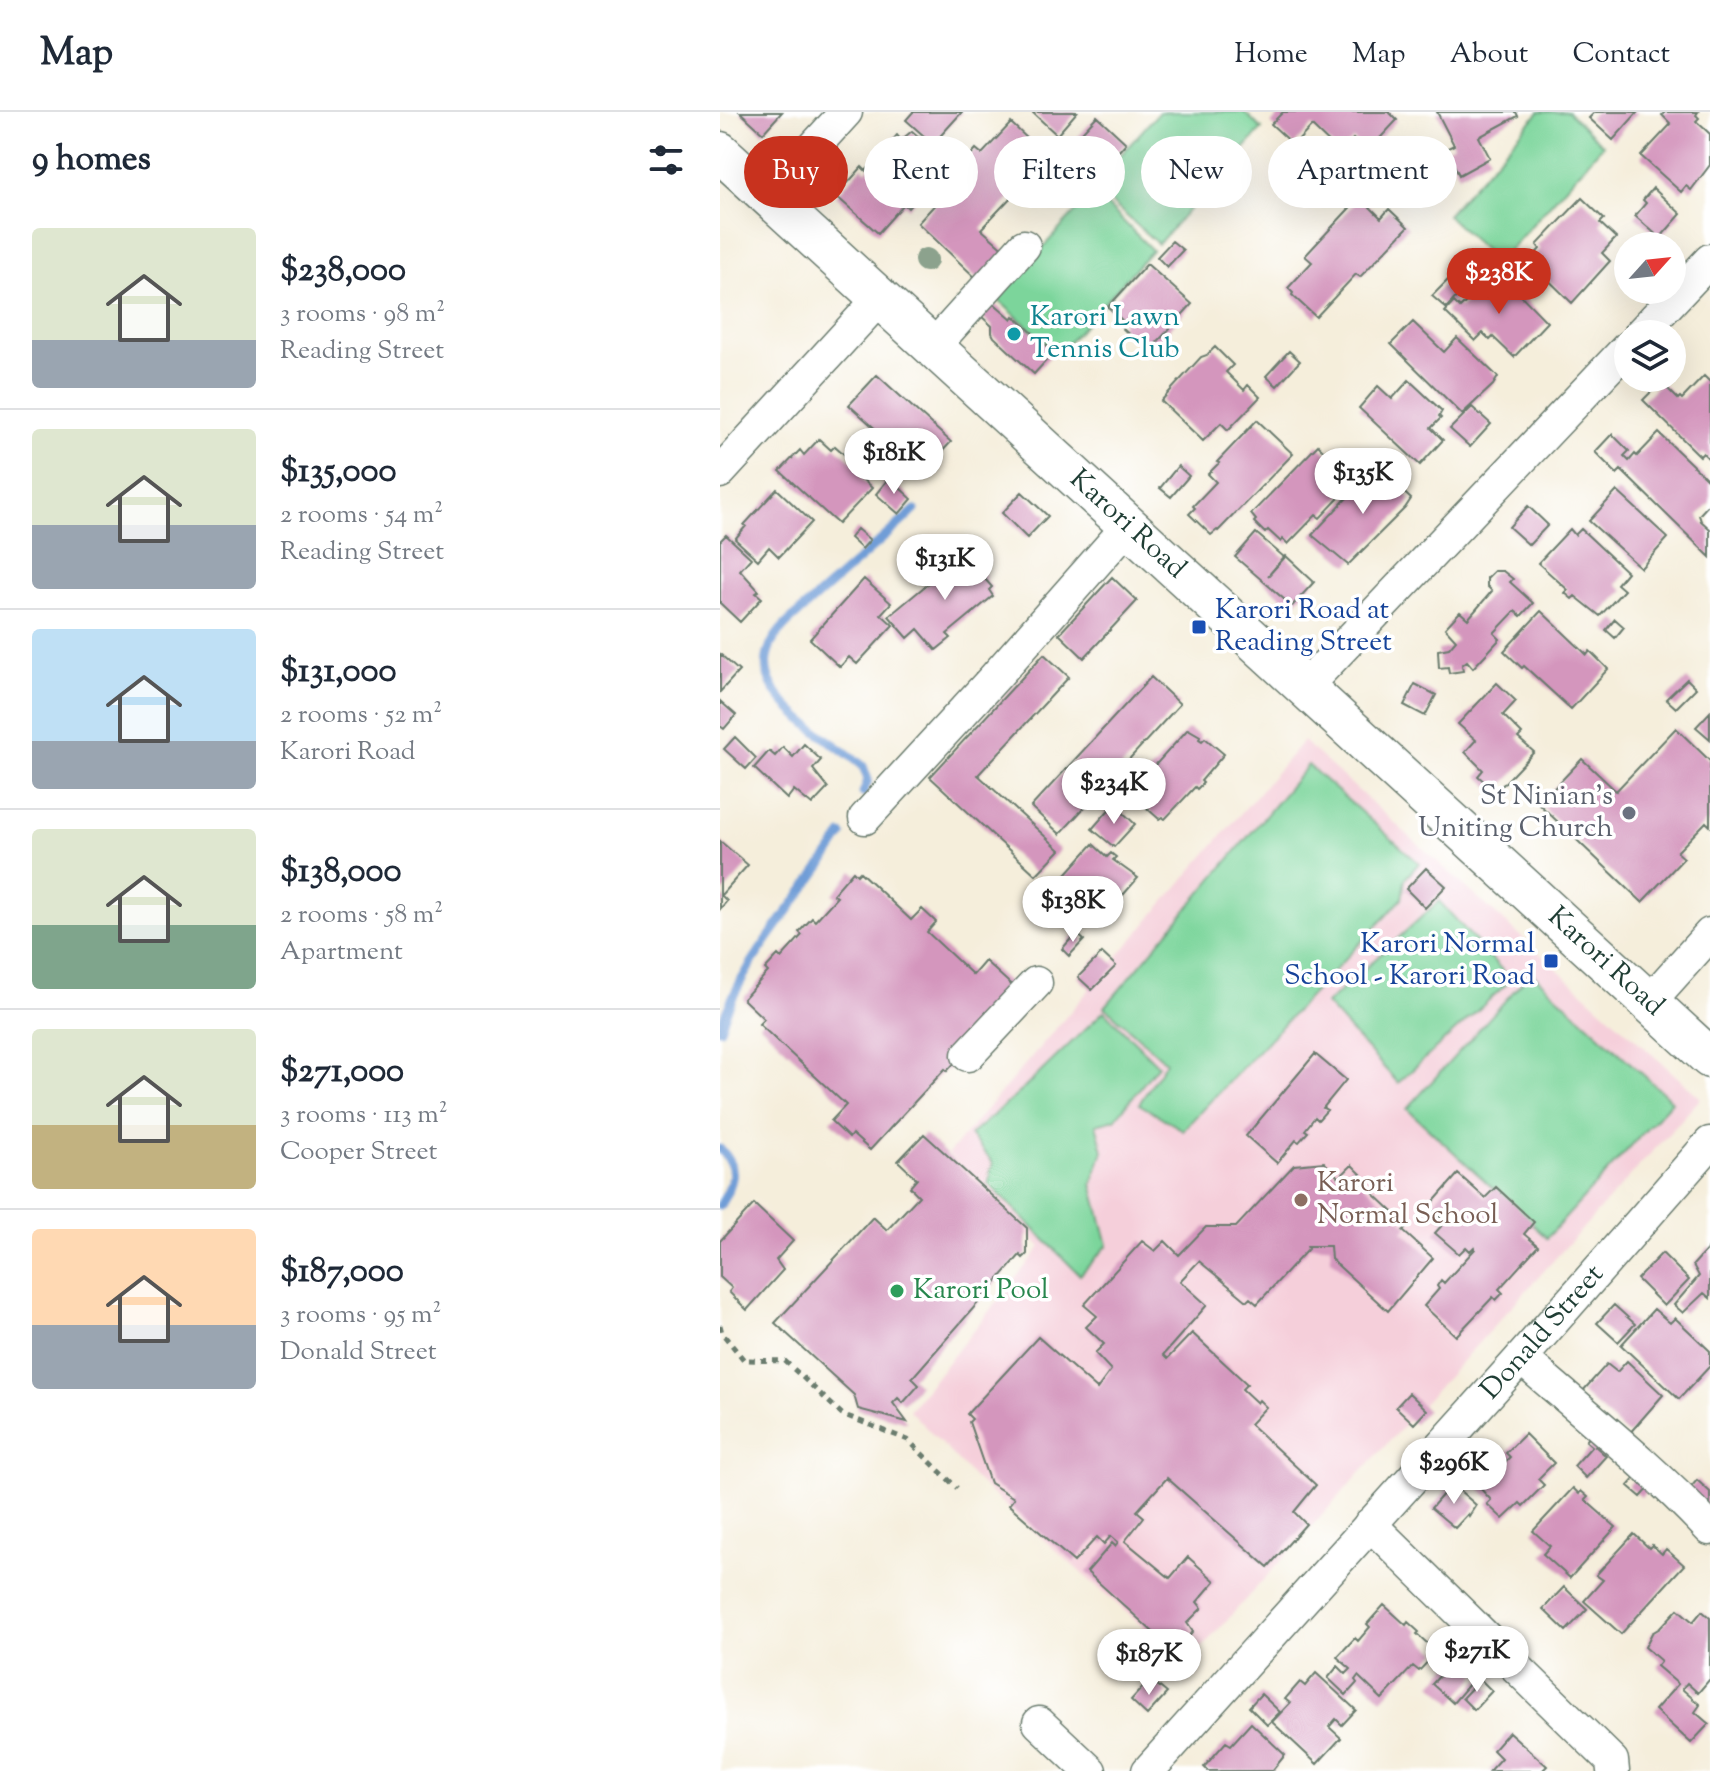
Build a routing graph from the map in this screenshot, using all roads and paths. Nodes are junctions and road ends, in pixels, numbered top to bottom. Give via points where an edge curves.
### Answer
1 (846, 112) edge
2 (824, 136) edge
3 (720, 152) edge
4 (744, 174) edge
5 (782, 208) edge
6 (1024, 246) dead end
7 (1710, 260) edge
8 (880, 298) junction
9 (1653, 320) edge
10 (933, 347) junction
11 (1614, 362) edge
12 (720, 472) edge
13 (1129, 525) junction
14 (1305, 687) junction
15 (865, 818) dead end
16 (1710, 934) edge
17 (1036, 983) dead end
18 (1649, 1002) junction
19 (968, 1055) dead end
20 (1710, 1058) edge
21 (1710, 1143) edge
22 (720, 1325) edge
23 (1521, 1358) junction
24 (957, 1488) dead end
25 (1370, 1524) junction
26 (1710, 1529) edge
27 (1039, 1723) dead end
28 (1090, 1771) edge
29 (1148, 1771) edge
30 (1613, 1771) edge

1 - 2 street
3 - 4 main road, Karori Road
5 - 8 main road, Karori Road
6 - 10 street
7 - 9 street
8 - 10 main road, Karori Road
8 - 12 street
10 - 13 main road, Karori Road
11 - 14 street
13 - 14 main road, Karori Road
13 - 15 street
14 - 18 main road, Karori Road
16 - 18 street
17 - 19 street
18 - 20 main road, Karori Road
21 - 23 street, Donald Street
22 - 24 path via 744,1360 785,1361 842,1414 908,1440
23 - 25 street, Donald Street
23 - 26 street
25 - 29 street, Donald Street
25 - 30 street via 1612,1761
27 - 28 street

